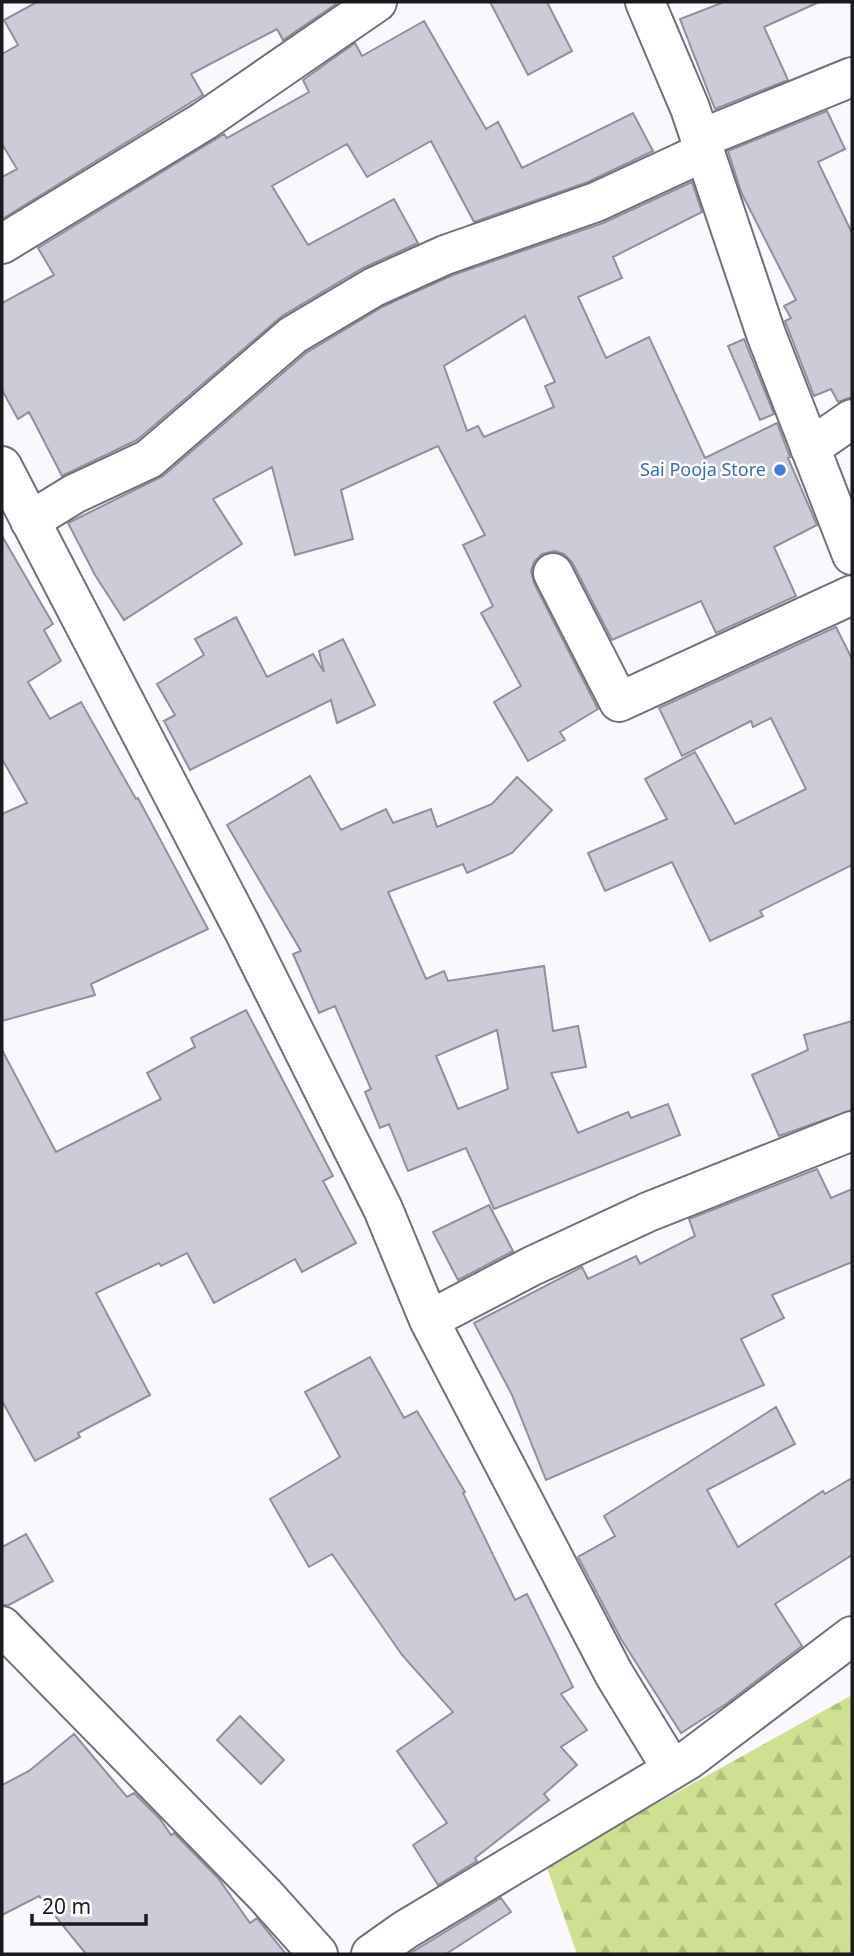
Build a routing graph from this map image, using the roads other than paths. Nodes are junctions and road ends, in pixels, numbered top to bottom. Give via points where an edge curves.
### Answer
1 (377, 2) edge
2 (645, 2) edge
3 (852, 77) edge
4 (702, 145) junction
5 (2, 244) edge
6 (852, 419) edge
7 (810, 448) junction
8 (2, 466) edge
9 (30, 522) junction
10 (852, 555) edge
11 (553, 572) dead end
12 (852, 595) edge
13 (852, 1131) edge
14 (429, 1320) junction
15 (2, 1626) edge
16 (852, 1636) edge
17 (672, 1769) junction
18 (318, 1954) edge
19 (371, 1954) edge

1 - 5 street via 204,121
2 - 4 street
3 - 4 street
4 - 7 street
4 - 9 street via 596,202 445,255 374,286 293,335 149,459 74,494
6 - 7 street
7 - 10 street
8 - 9 street
9 - 14 street via 269,981 383,1209
11 - 12 street via 619,702
13 - 14 street via 648,1212
14 - 17 street via 614,1674
15 - 18 street
16 - 17 street
17 - 19 street

